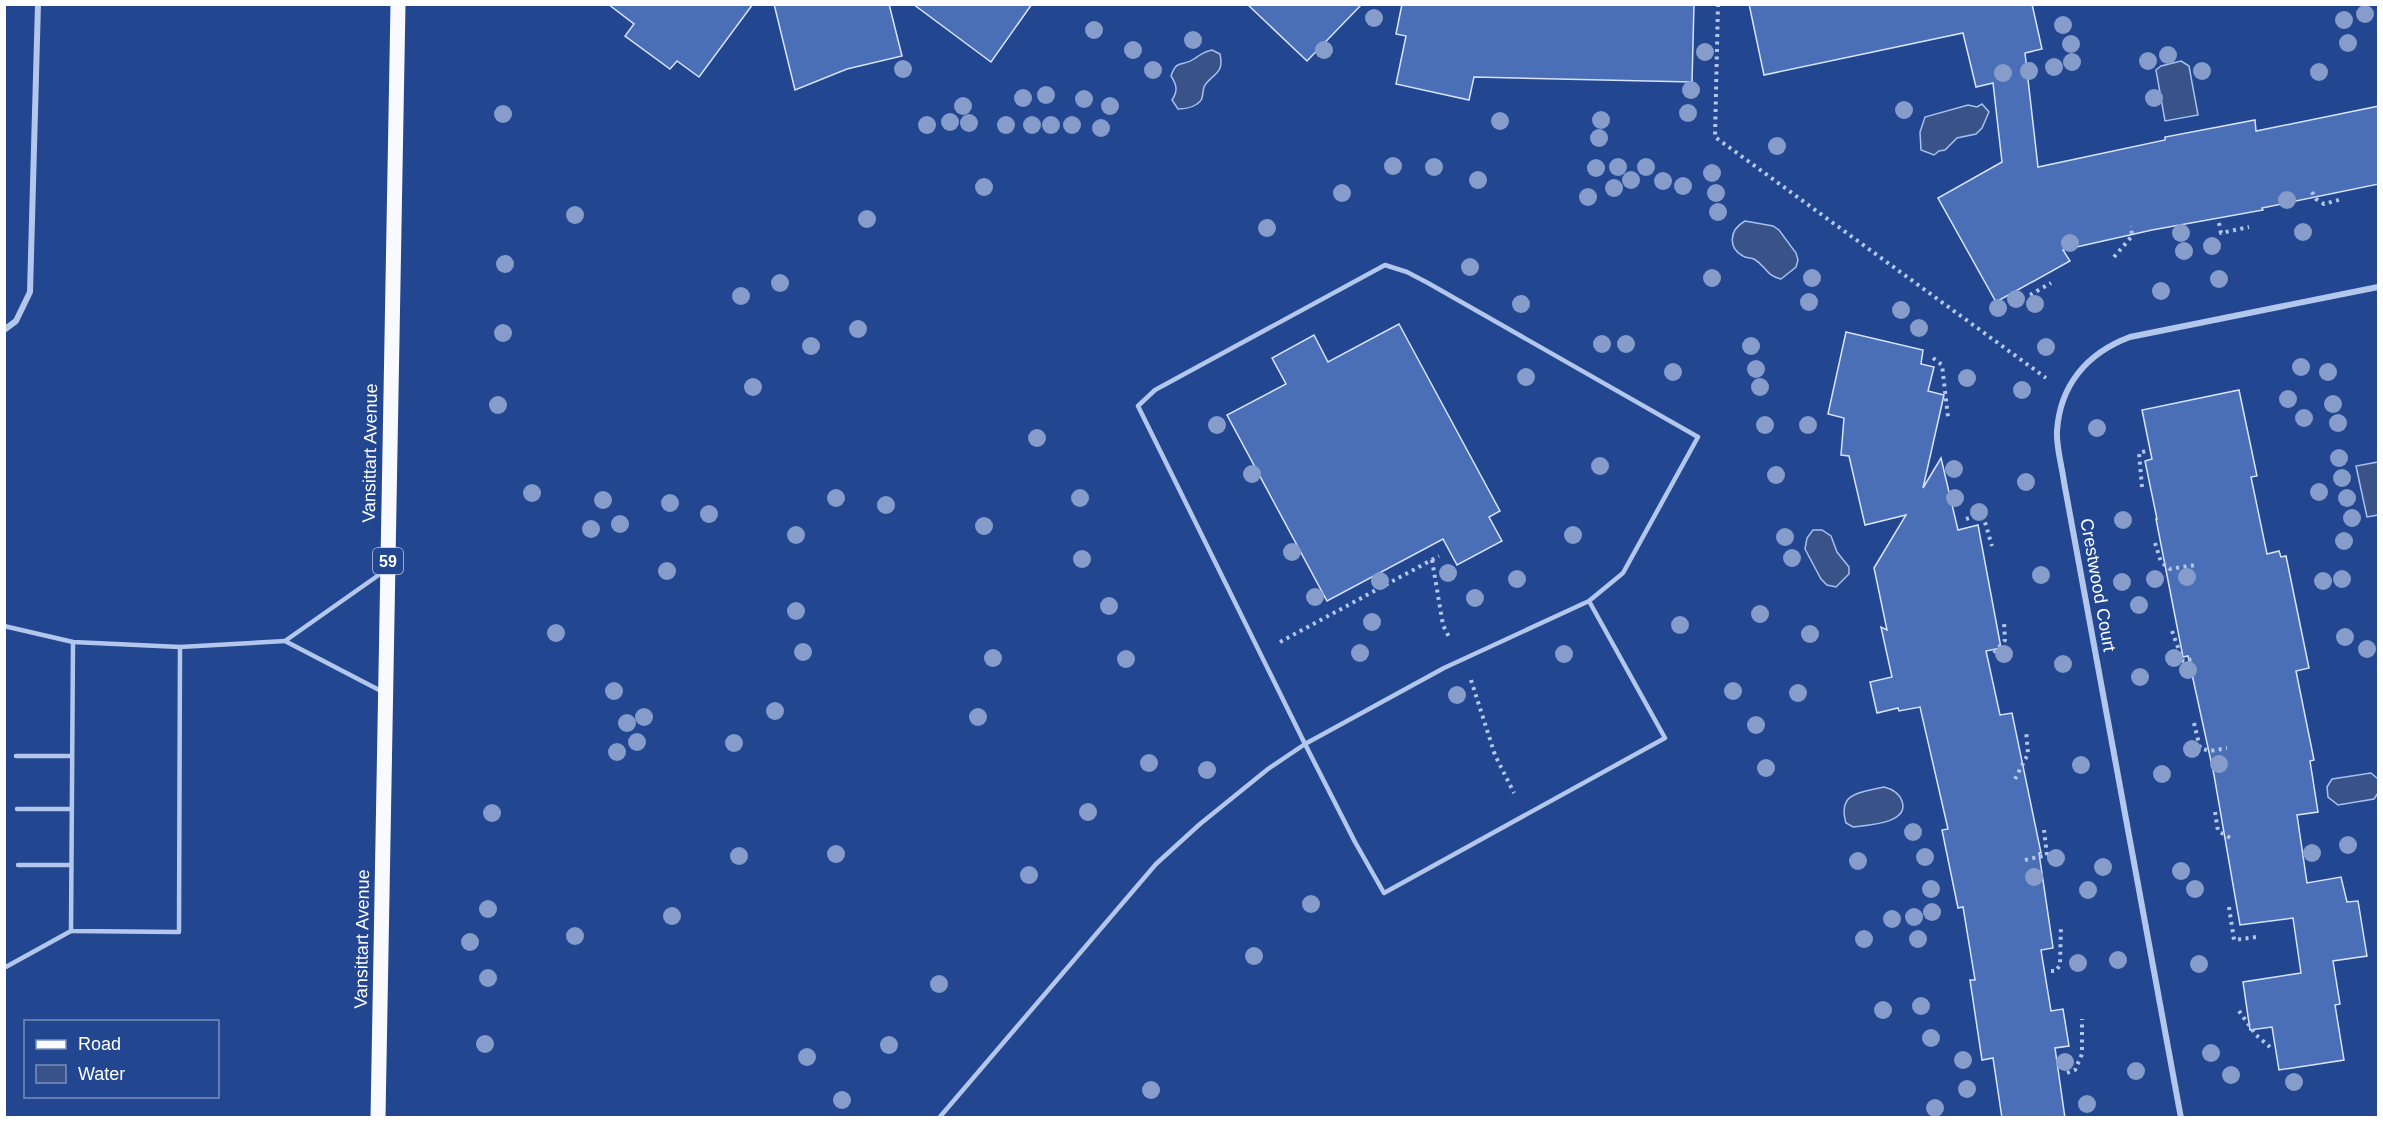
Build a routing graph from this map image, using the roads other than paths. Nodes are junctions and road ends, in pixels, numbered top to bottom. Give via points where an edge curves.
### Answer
1 (38, 4) edge
2 (398, 4) edge
3 (2379, 287) edge
4 (4, 330) edge
5 (388, 568) junction
6 (1589, 601) junction
7 (4, 626) edge
8 (285, 641) junction
9 (73, 642) junction
10 (180, 647) junction
11 (386, 693) junction
12 (1305, 744) junction
13 (15, 756) dead end
14 (72, 756) junction
15 (71, 808) junction
16 (17, 809) dead end
17 (18, 865) dead end
18 (71, 865) junction
19 (71, 931) junction
20 (4, 968) edge
21 (378, 1118) edge
22 (939, 1118) edge
23 (2181, 1118) edge

1 - 4 street via 30,292 16,321
2 - 5 main road, Vansittart Avenue / 59
3 - 23 street, Crestwood Court via 2116,342 2093,356 2065,392 2057,432 2064,482
5 - 8 lane
5 - 11 main road, Vansittart Avenue / 59
6 - 12 lane via 1461,660
6 - 12 lane via 1665,738 1384,893
6 - 12 lane via 1623,573 1698,437 1428,283 1385,265 1155,390 1138,406
7 - 9 lane
8 - 10 lane
8 - 11 lane
9 - 10 lane
9 - 14 lane
10 - 19 lane via 179,932
11 - 21 main road, Vansittart Avenue / 59
12 - 22 lane via 1268,769 1156,864
13 - 14 lane
14 - 15 lane
15 - 16 lane
15 - 18 lane
17 - 18 lane
18 - 19 lane
19 - 20 lane

